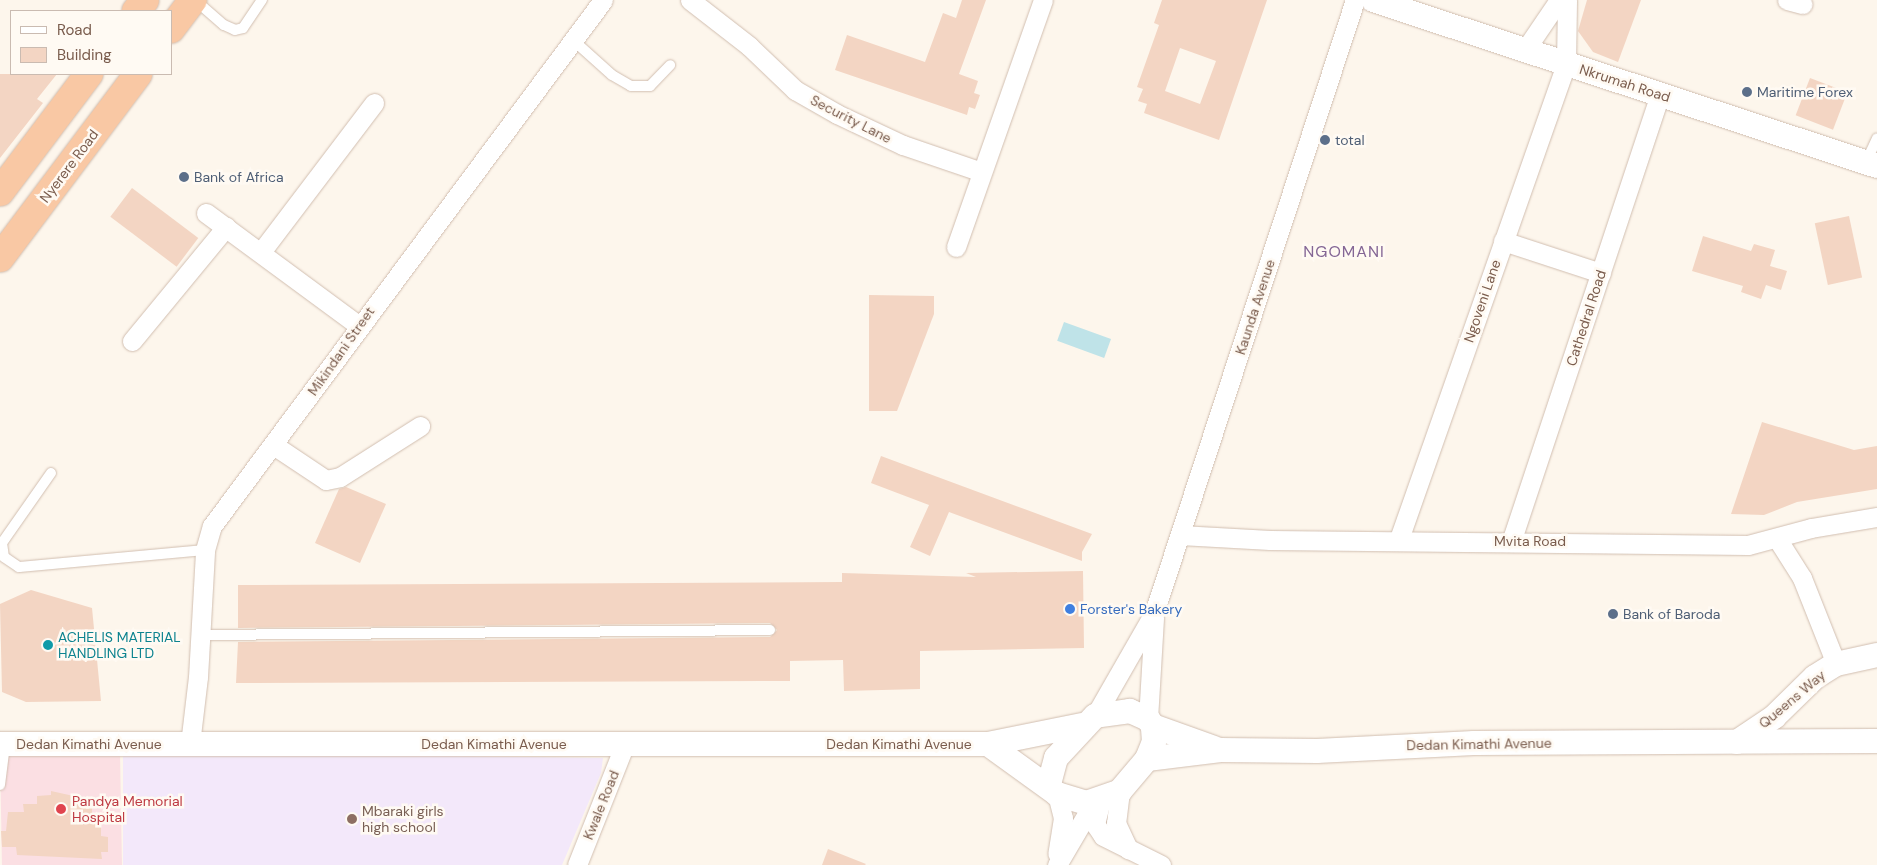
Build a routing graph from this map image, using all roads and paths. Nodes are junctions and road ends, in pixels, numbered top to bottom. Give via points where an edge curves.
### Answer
1 (194, 0) edge
2 (262, 0) edge
3 (603, 0) edge
4 (690, 0) edge
5 (1043, 0) edge
6 (1356, 0) edge
7 (1373, 0) edge
8 (1559, 0) edge
9 (1567, 0) edge
10 (163, 10) edge
11 (573, 40) junction
12 (1525, 50) junction
13 (1566, 64) junction
14 (670, 65) dead end
15 (88, 75) edge
16 (137, 75) edge
17 (1660, 94) junction
18 (374, 103) dead end
19 (1877, 138) edge
20 (1871, 164) edge
21 (982, 172) junction
22 (0, 192) edge
23 (206, 213) dead end
24 (226, 227) junction
25 (1503, 241) junction
26 (956, 246) dead end
27 (261, 252) junction
28 (0, 258) edge
29 (1601, 274) junction
30 (358, 324) junction
31 (132, 341) dead end
32 (420, 426) dead end
33 (275, 446) junction
34 (51, 473) dead end
35 (1877, 517) edge
36 (1180, 535) junction
37 (1399, 539) junction
38 (1778, 540) junction
39 (1511, 542) junction
40 (205, 550) junction
41 (1154, 613) junction
42 (770, 630) dead end
43 (200, 634) junction
44 (1877, 655) edge
45 (1836, 664) junction
46 (1789, 703) junction
47 (1089, 720) junction
48 (1150, 723) junction
49 (1814, 741) junction
50 (1877, 741) edge
51 (1738, 742) junction
52 (3, 744) edge
53 (190, 744) junction
54 (625, 744) junction
55 (988, 744) junction
56 (1220, 750) junction
57 (1146, 759) junction
58 (0, 785) edge
59 (1053, 789) junction
60 (1105, 797) junction
61 (577, 865) edge
62 (1055, 865) edge
63 (1162, 865) edge

1 - 2 lane via 224,26 235,30 242,28
1 - 10 highway
3 - 11 street, Mikindani Street
4 - 21 street, Security Lane via 749,46 795,90 837,114 903,144
5 - 21 street
6 - 36 street, Kaunda Avenue
7 - 12 street, Nkrumah Road
8 - 12 street
9 - 13 street, Ngoveni Lane
11 - 14 lane via 612,75 631,86 650,86
11 - 30 street, Mikindani Street
12 - 13 street, Nkrumah Road
13 - 17 street, Nkrumah Road
13 - 25 street, Ngoveni Lane
15 - 22 highway
16 - 28 highway, Nyerere Road
17 - 20 street, Nkrumah Road
17 - 29 street, Cathedral Road
18 - 27 street
19 - 20 lane
21 - 26 street
23 - 24 street
24 - 27 street
24 - 31 street
25 - 29 street
25 - 37 street, Ngoveni Lane
27 - 30 street
29 - 39 street, Cathedral Road
30 - 33 street, Mikindani Street
32 - 33 street via 340,477 326,480
33 - 40 street, Mikindani Street via 212,526
34 - 40 lane via 2,543 4,557 19,567
35 - 38 street, Mvita Road via 1811,528
36 - 37 street, Mvita Road via 1270,540
36 - 41 street, Kaunda Avenue
37 - 39 street, Mvita Road
38 - 39 street, Mvita Road via 1748,545
38 - 45 street via 1802,578
40 - 43 street, Mikindani Street
41 - 47 street
41 - 48 street
42 - 43 lane
43 - 53 street, Mikindani Street
44 - 45 street, Queens Way
45 - 46 street, Queens Way via 1814,677
46 - 49 street via 1800,732
46 - 51 street, Queens Way
47 - 48 street via 1130,711
47 - 55 street, Dedan Kimathi Avenue
47 - 59 street via 1056,758
48 - 56 street, Dedan Kimathi Avenue
48 - 57 street via 1154,742
49 - 50 street, Dedan Kimathi Avenue
49 - 51 street, Dedan Kimathi Avenue
51 - 56 street, Dedan Kimathi Avenue via 1474,743 1317,750
52 - 53 street, Dedan Kimathi Avenue
52 - 58 lane
53 - 54 street, Dedan Kimathi Avenue
54 - 55 street, Dedan Kimathi Avenue
54 - 61 street, Kwale Road
55 - 59 street
56 - 57 street, Dedan Kimathi Avenue
57 - 60 street
59 - 60 street via 1073,802
59 - 62 street via 1063,818
60 - 62 street
60 - 63 street via 1128,849

